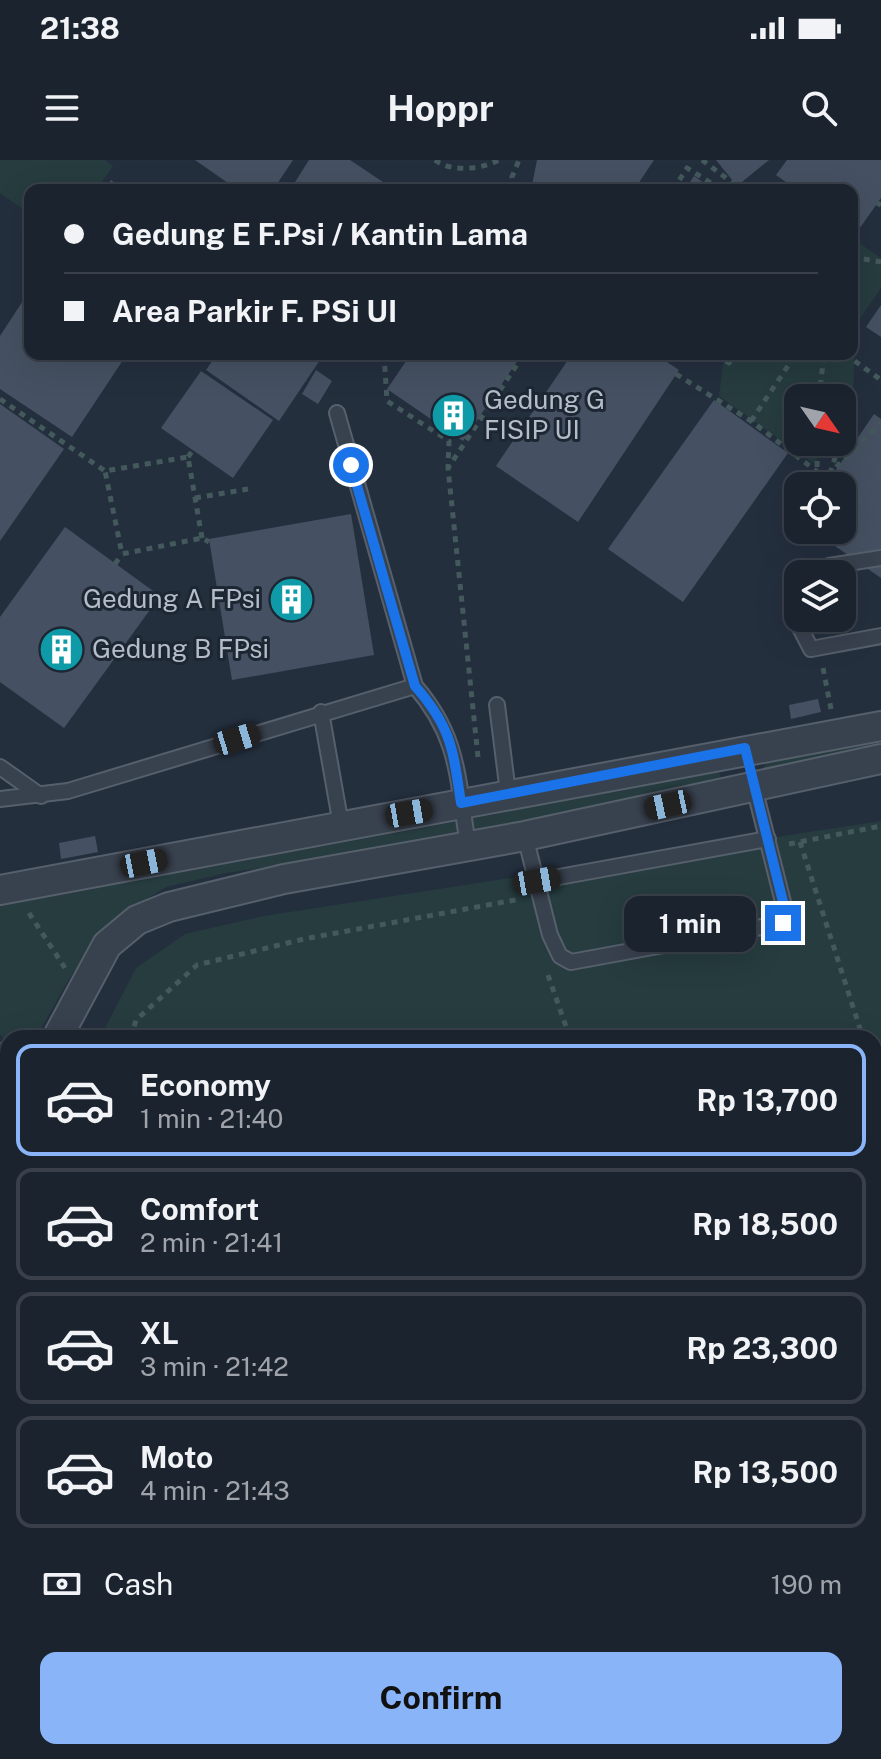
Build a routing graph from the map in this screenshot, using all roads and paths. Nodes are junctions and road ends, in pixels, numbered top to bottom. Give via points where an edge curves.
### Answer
1 (435, 160) edge
2 (491, 160) edge
3 (499, 160) edge
4 (519, 160) edge
5 (702, 160) edge
6 (484, 169) junction
7 (513, 184) edge
8 (677, 184) edge
9 (712, 184) edge
10 (734, 184) edge
11 (858, 258) edge
12 (881, 262) edge
13 (384, 360) edge
14 (520, 360) edge
15 (792, 360) edge
16 (823, 360) edge
17 (853, 360) edge
18 (676, 374) dead end
19 (881, 380) edge
20 (821, 384) edge
21 (0, 399) edge
22 (337, 413) dead end
23 (751, 421) junction
24 (881, 423) edge
25 (193, 450) dead end
26 (817, 456) edge
27 (837, 456) edge
28 (188, 457) junction
29 (448, 468) junction
30 (817, 468) junction
31 (834, 469) junction
32 (105, 471) junction
33 (248, 489) dead end
34 (195, 498) junction
35 (202, 538) junction
36 (209, 542) dead end
37 (122, 554) junction
38 (881, 558) edge
39 (856, 562) edge
40 (115, 564) dead end
41 (804, 632) edge
42 (881, 636) edge
43 (815, 648) junction
44 (415, 686) junction
45 (497, 705) dead end
46 (321, 712) junction
47 (881, 726) edge
48 (835, 734) junction
49 (745, 748) junction
50 (881, 759) edge
51 (0, 767) edge
52 (754, 787) junction
53 (41, 796) junction
54 (484, 798) junction
55 (0, 799) edge
56 (341, 825) junction
57 (881, 826) edge
58 (525, 836) junction
59 (800, 842) junction
60 (769, 844) junction
61 (468, 845) junction
62 (7, 888) edge
63 (539, 888) junction
64 (76, 997) junction
65 (61, 1030) edge
66 (133, 1030) edge
67 (860, 1030) edge

1 - 6 path
2 - 6 path
3 - 6 path
4 - 7 path
5 - 10 path
8 - 9 path via 687,168
11 - 12 path
13 - 29 path via 387,401 449,441
14 - 29 path
15 - 23 path
16 - 20 path
17 - 19 path
18 - 23 path
21 - 32 path
22 - 44 lane
23 - 30 path
24 - 31 path
25 - 28 path
26 - 30 path
27 - 31 path
28 - 32 path
28 - 34 path
29 - 54 path
30 - 31 path via 828,480
32 - 37 path
33 - 34 path
34 - 35 path
35 - 36 path
35 - 37 path
37 - 40 path
38 - 39 lane
41 - 43 lane
42 - 43 lane
43 - 48 path
44 - 46 lane
44 - 54 lane via 436,710
45 - 54 lane
46 - 53 lane
46 - 56 lane
47 - 48 street
48 - 49 street
49 - 52 street
49 - 54 street
50 - 52 street
51 - 53 lane
52 - 58 street
52 - 60 lane
53 - 55 lane
54 - 56 street
54 - 61 lane
56 - 62 street
57 - 59 path
58 - 61 street
58 - 63 lane
59 - 60 path
59 - 67 path
60 - 63 lane
60 - 63 lane via 786,914 783,923 571,962 555,945
61 - 64 street via 284,879 169,907 137,920 107,945
62 - 64 path via 69,973
63 - 66 path via 197,965 136,1020
64 - 65 street

